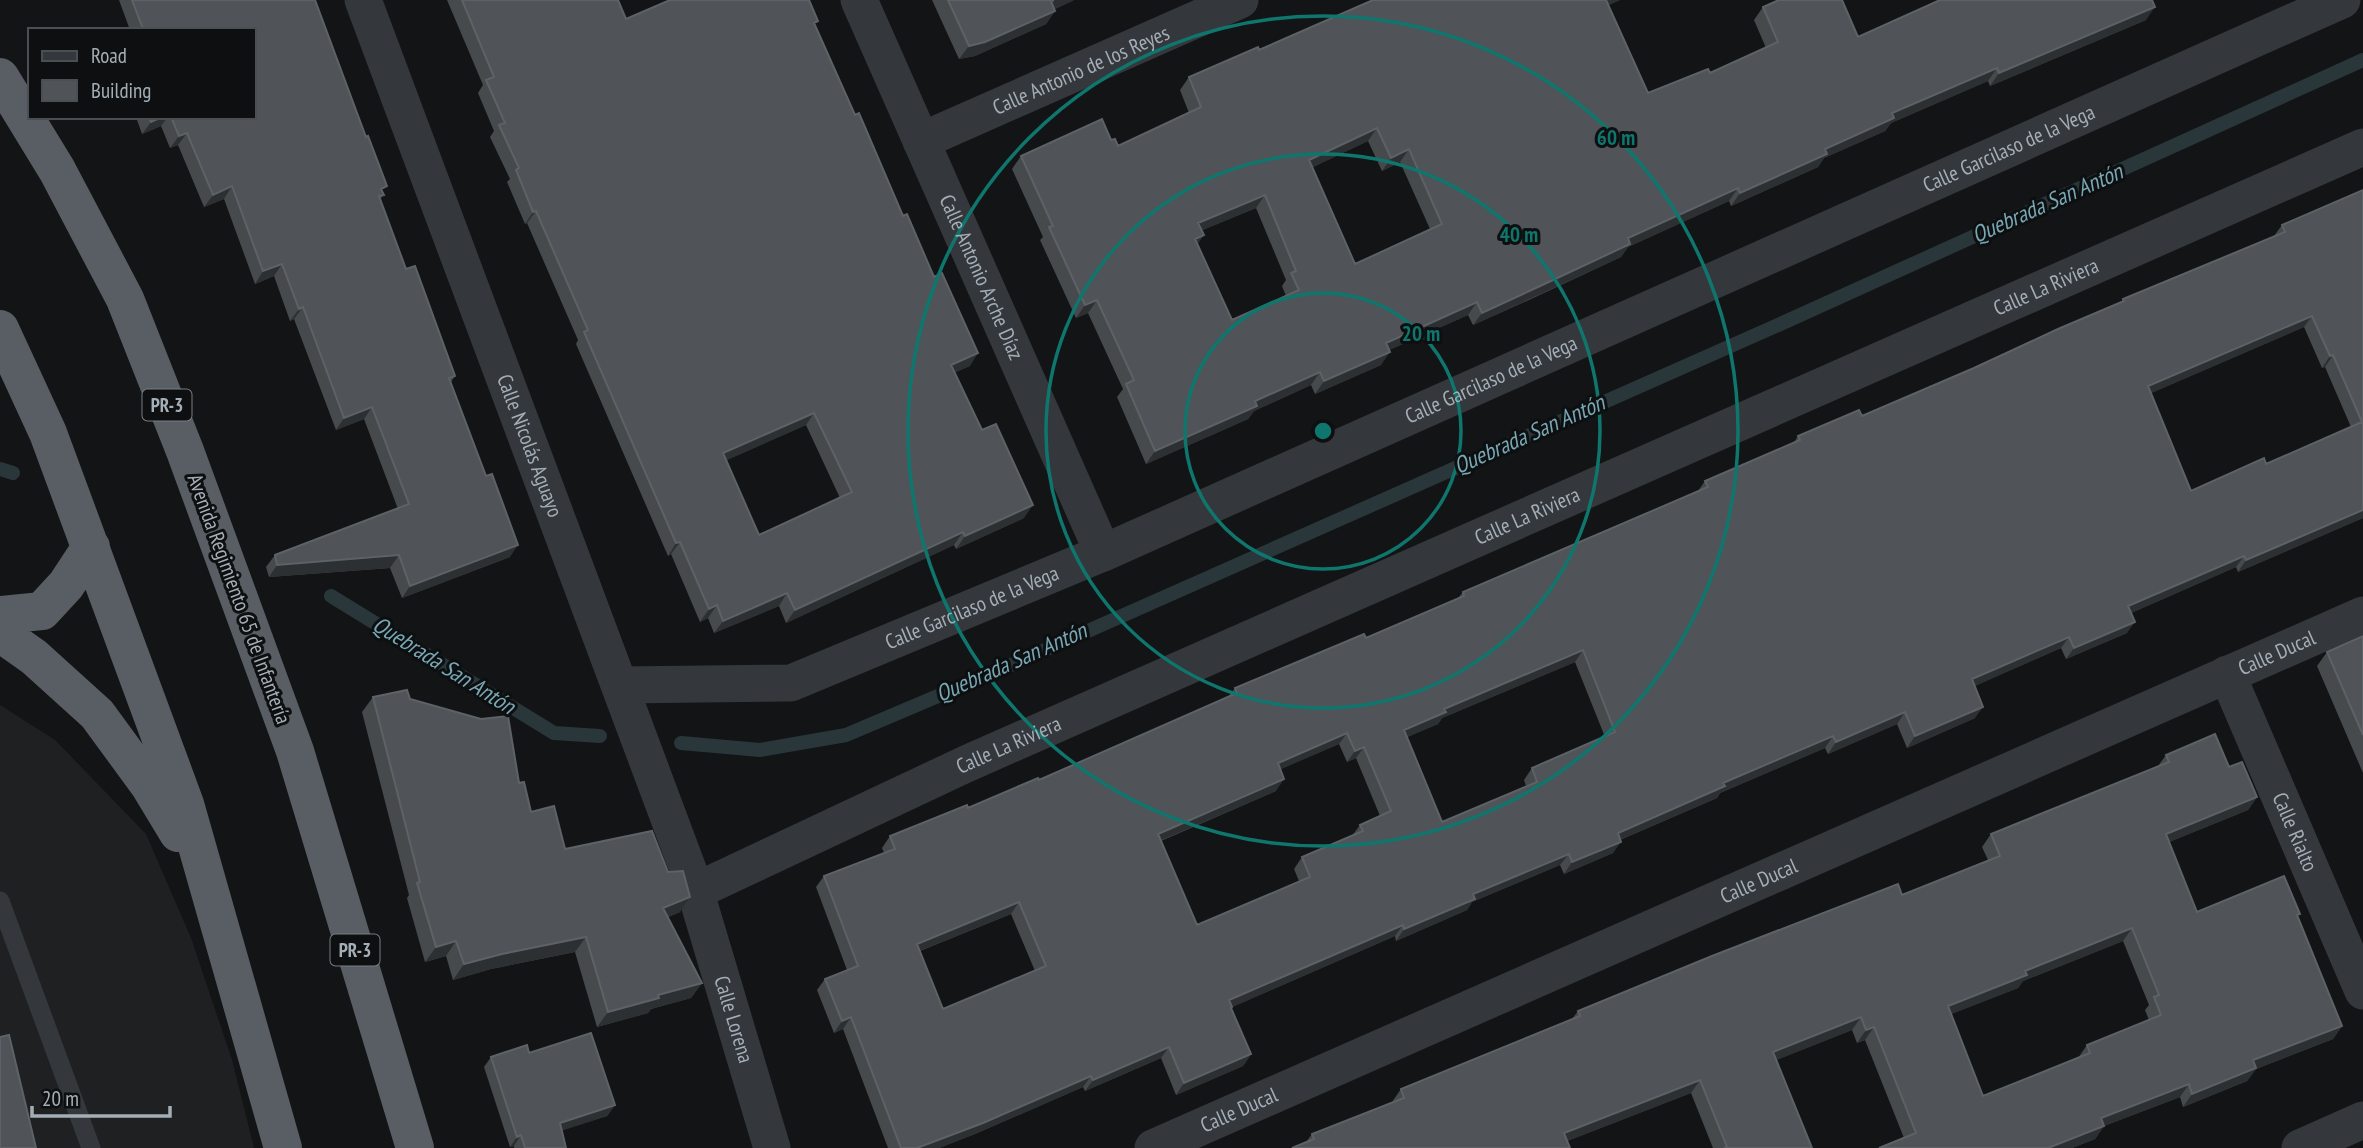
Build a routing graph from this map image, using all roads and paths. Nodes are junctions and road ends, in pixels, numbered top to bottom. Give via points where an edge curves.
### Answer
1 (363, 0) edge
2 (859, 0) edge
3 (1240, 0) edge
4 (2342, 0) edge
5 (0, 77) edge
6 (921, 141) junction
7 (2363, 147) edge
8 (0, 329) edge
9 (91, 547) junction
10 (1103, 553) junction
11 (0, 615) edge
12 (2363, 615) edge
13 (0, 633) edge
14 (2227, 674) junction
15 (621, 685) junction
16 (206, 879) junction
17 (696, 891) junction
18 (0, 901) edge
19 (2363, 991) edge
20 (2363, 1120) edge
21 (91, 1148) edge
22 (283, 1148) edge
23 (415, 1148) edge
24 (772, 1148) edge
25 (1153, 1148) edge
26 (2301, 1148) edge

1 - 15 street, Calle Nicolás Aguayo
2 - 6 street, Calle Antonio Arche Díaz
3 - 6 street, Calle Antonio de los Reyes
4 - 10 street, Calle Garcilaso de la Vega
5 - 23 highway, Avenida Regimiento 65 de Infantería / PR-3 via 57,170 125,299 185,450 295,751
6 - 10 street, Calle Antonio Arche Díaz
7 - 17 street, Calle La Riviera via 966,764
8 - 9 highway via 48,433
9 - 11 highway via 66,586 42,611
9 - 16 highway via 185,804
10 - 15 street, Calle Garcilaso de la Vega via 791,683
12 - 14 street, Calle Ducal
13 - 16 highway via 97,714 149,785
14 - 19 street, Calle Rialto
14 - 25 street, Calle Ducal
15 - 17 street, Calle Nicolás Aguayo
16 - 22 highway
17 - 24 street, Calle Lorena
18 - 21 lane
20 - 26 street

